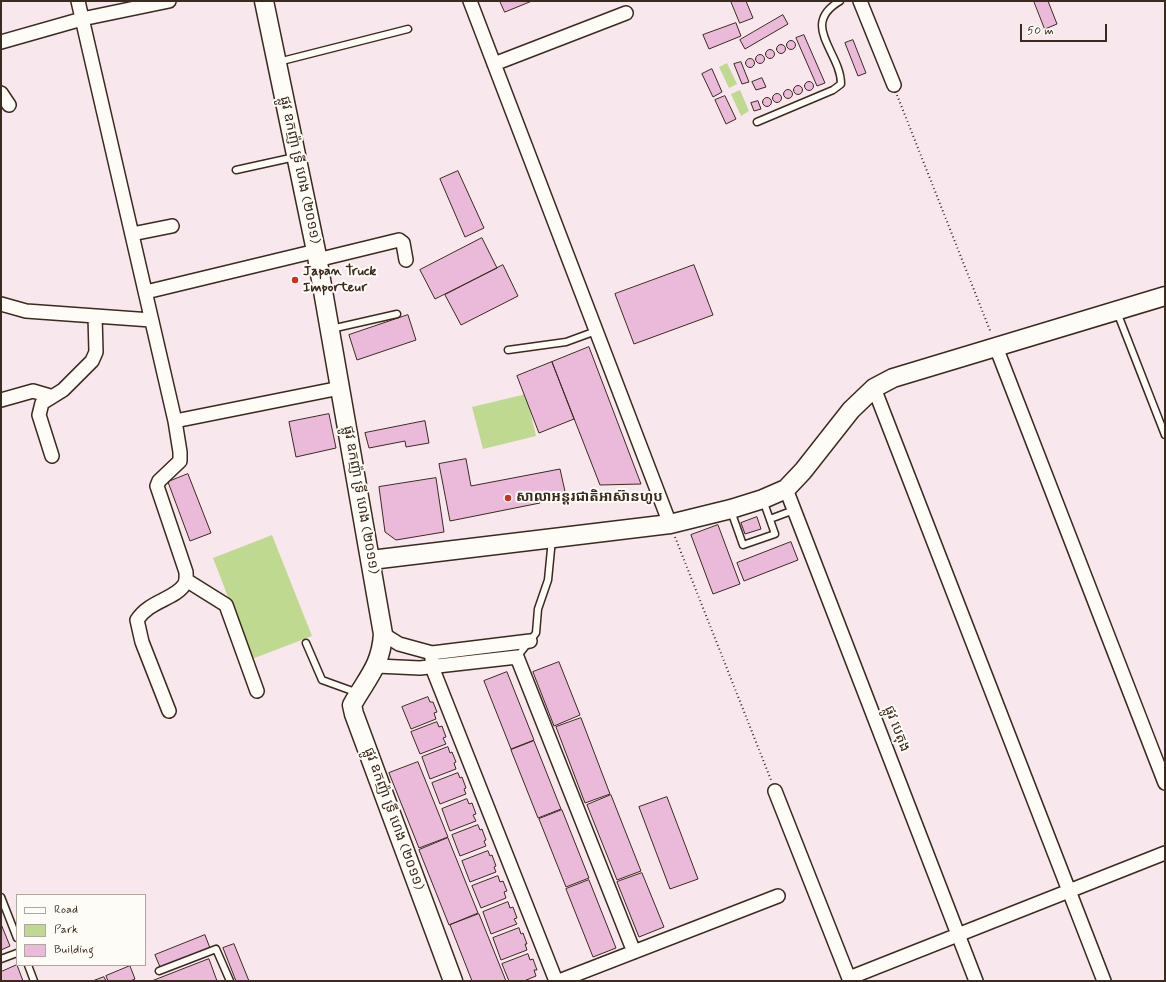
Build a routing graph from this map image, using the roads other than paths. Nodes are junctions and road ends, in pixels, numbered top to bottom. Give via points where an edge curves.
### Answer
1 (78, 1) edge
2 (169, 1) edge
3 (264, 1) edge
4 (470, 1) edge
5 (840, 1) edge
6 (860, 1) edge
7 (626, 12) dead end
8 (82, 19) junction
9 (408, 29) dead end
10 (1, 42) edge
11 (277, 62) junction
12 (494, 64) junction
13 (894, 85) road end
14 (1, 93) edge
15 (9, 105) dead end
16 (757, 122) dead end
17 (296, 156) junction
18 (236, 170) dead end
19 (172, 226) dead end
20 (132, 234) junction
21 (317, 256) junction
22 (406, 260) dead end
23 (146, 292) junction
24 (1165, 296) edge
25 (1, 304) edge
26 (1116, 311) junction
27 (397, 314) dead end
28 (95, 316) junction
29 (151, 320) junction
30 (330, 329) junction
31 (596, 331) junction
32 (996, 347) junction
33 (508, 350) dead end
34 (340, 388) junction
35 (874, 388) junction
36 (50, 396) junction
37 (1, 400) edge
38 (175, 421) junction
39 (1165, 435) edge
40 (52, 456) dead end
41 (786, 489) junction
42 (763, 499) junction
43 (730, 509) junction
44 (794, 510) junction
45 (770, 519) junction
46 (670, 524) junction
47 (552, 538) junction
48 (371, 560) junction
49 (186, 580) junction
50 (383, 634) junction
51 (530, 641) junction
52 (306, 643) dead end
53 (432, 653) junction
54 (517, 657) junction
55 (376, 666) junction
56 (432, 667) junction
57 (257, 690) dead end
58 (359, 693) junction
59 (169, 711) dead end
60 (1165, 783) edge
61 (775, 791) road end
62 (1165, 853) edge
63 (1068, 890) junction
64 (778, 896) dead end
65 (1, 897) edge
66 (957, 934) junction
67 (16, 935) edge
68 (634, 952) junction
69 (16, 953) edge
70 (1, 959) edge
71 (28, 966) edge
72 (159, 971) dead end
73 (849, 980) edge
74 (34, 981) edge
75 (230, 981) edge
76 (453, 981) edge
77 (556, 981) edge
78 (559, 981) edge
79 (976, 981) edge
80 (1104, 981) edge

1 - 8 street
2 - 8 street
3 - 11 main road, ផ្លូវ ឧកញ៉ា ទ្រី ហេង (២០១១)
4 - 12 street
5 - 16 lane via 829,8 823,18 821,29 841,74 841,84 833,90
6 - 13 street
7 - 12 street
8 - 10 street
8 - 20 street
9 - 11 lane
11 - 17 main road, ផ្លូវ ឧកញ៉ា ទ្រី ហេង (២០១១)
12 - 31 street
14 - 15 street
17 - 18 lane
17 - 21 main road, ផ្លូវ ឧកញ៉ា ទ្រី ហេង (២០១១)
19 - 20 street
20 - 23 street
21 - 22 street via 399,240 403,243
21 - 23 street
21 - 30 main road, ផ្លូវ ឧកញ៉ា ទ្រី ហេង (២០១១)
23 - 29 street
24 - 26 main road
25 - 28 street via 26,311
26 - 32 main road
26 - 39 lane
27 - 30 lane
28 - 29 street
28 - 36 street via 96,352 92,361 63,390
29 - 38 street
30 - 34 main road, ផ្លូវ ឧកញ៉ា ទ្រី ហេង (២០១១)
31 - 33 lane via 566,342
31 - 46 street
32 - 35 main road via 893,378
32 - 60 street
34 - 38 street
34 - 48 main road, ផ្លូវ ឧកញ៉ា ទ្រី ហេង (២០១១)
35 - 41 main road via 851,410
35 - 63 street
36 - 37 street via 32,391
36 - 40 street via 42,403 39,415
38 - 49 street via 180,461 156,486 186,572
41 - 42 main road
41 - 44 street, ផ្លូវ បេតុង
42 - 43 main road
42 - 45 lane
43 - 45 lane via 743,544 775,534
43 - 46 main road
44 - 45 lane
44 - 66 street, ផ្លូវ បេតុង
46 - 47 main road
47 - 48 main road
47 - 51 lane via 548,580 538,609 536,633
48 - 50 main road, ផ្លូវ ឧកញ៉ា ទ្រី ហេង (២០១១)
49 - 57 street via 226,605
49 - 59 street via 176,592 151,606 137,620 142,642
50 - 53 street via 399,644
50 - 55 main road, ផ្លូវ ឧកញ៉ា ទ្រី ហេង (២០១១) via 382,651
51 - 53 street
51 - 54 lane
52 - 58 lane via 322,680
53 - 56 street
54 - 56 street
54 - 68 street
55 - 56 street
55 - 58 main road, ផ្លូវ ឧកញ៉ា ទ្រី ហេង (២០១១)
56 - 77 street
58 - 76 main road, ផ្លូវ ឧកញ៉ា ទ្រី ហេង (២០១១) via 352,705 354,714
61 - 73 street
62 - 63 street
63 - 66 street
63 - 80 street
64 - 68 street
65 - 67 lane
66 - 73 street
66 - 79 street, ផ្លូវ បេតុង
68 - 78 street
69 - 70 lane
71 - 74 lane
72 - 75 lane via 216,950

